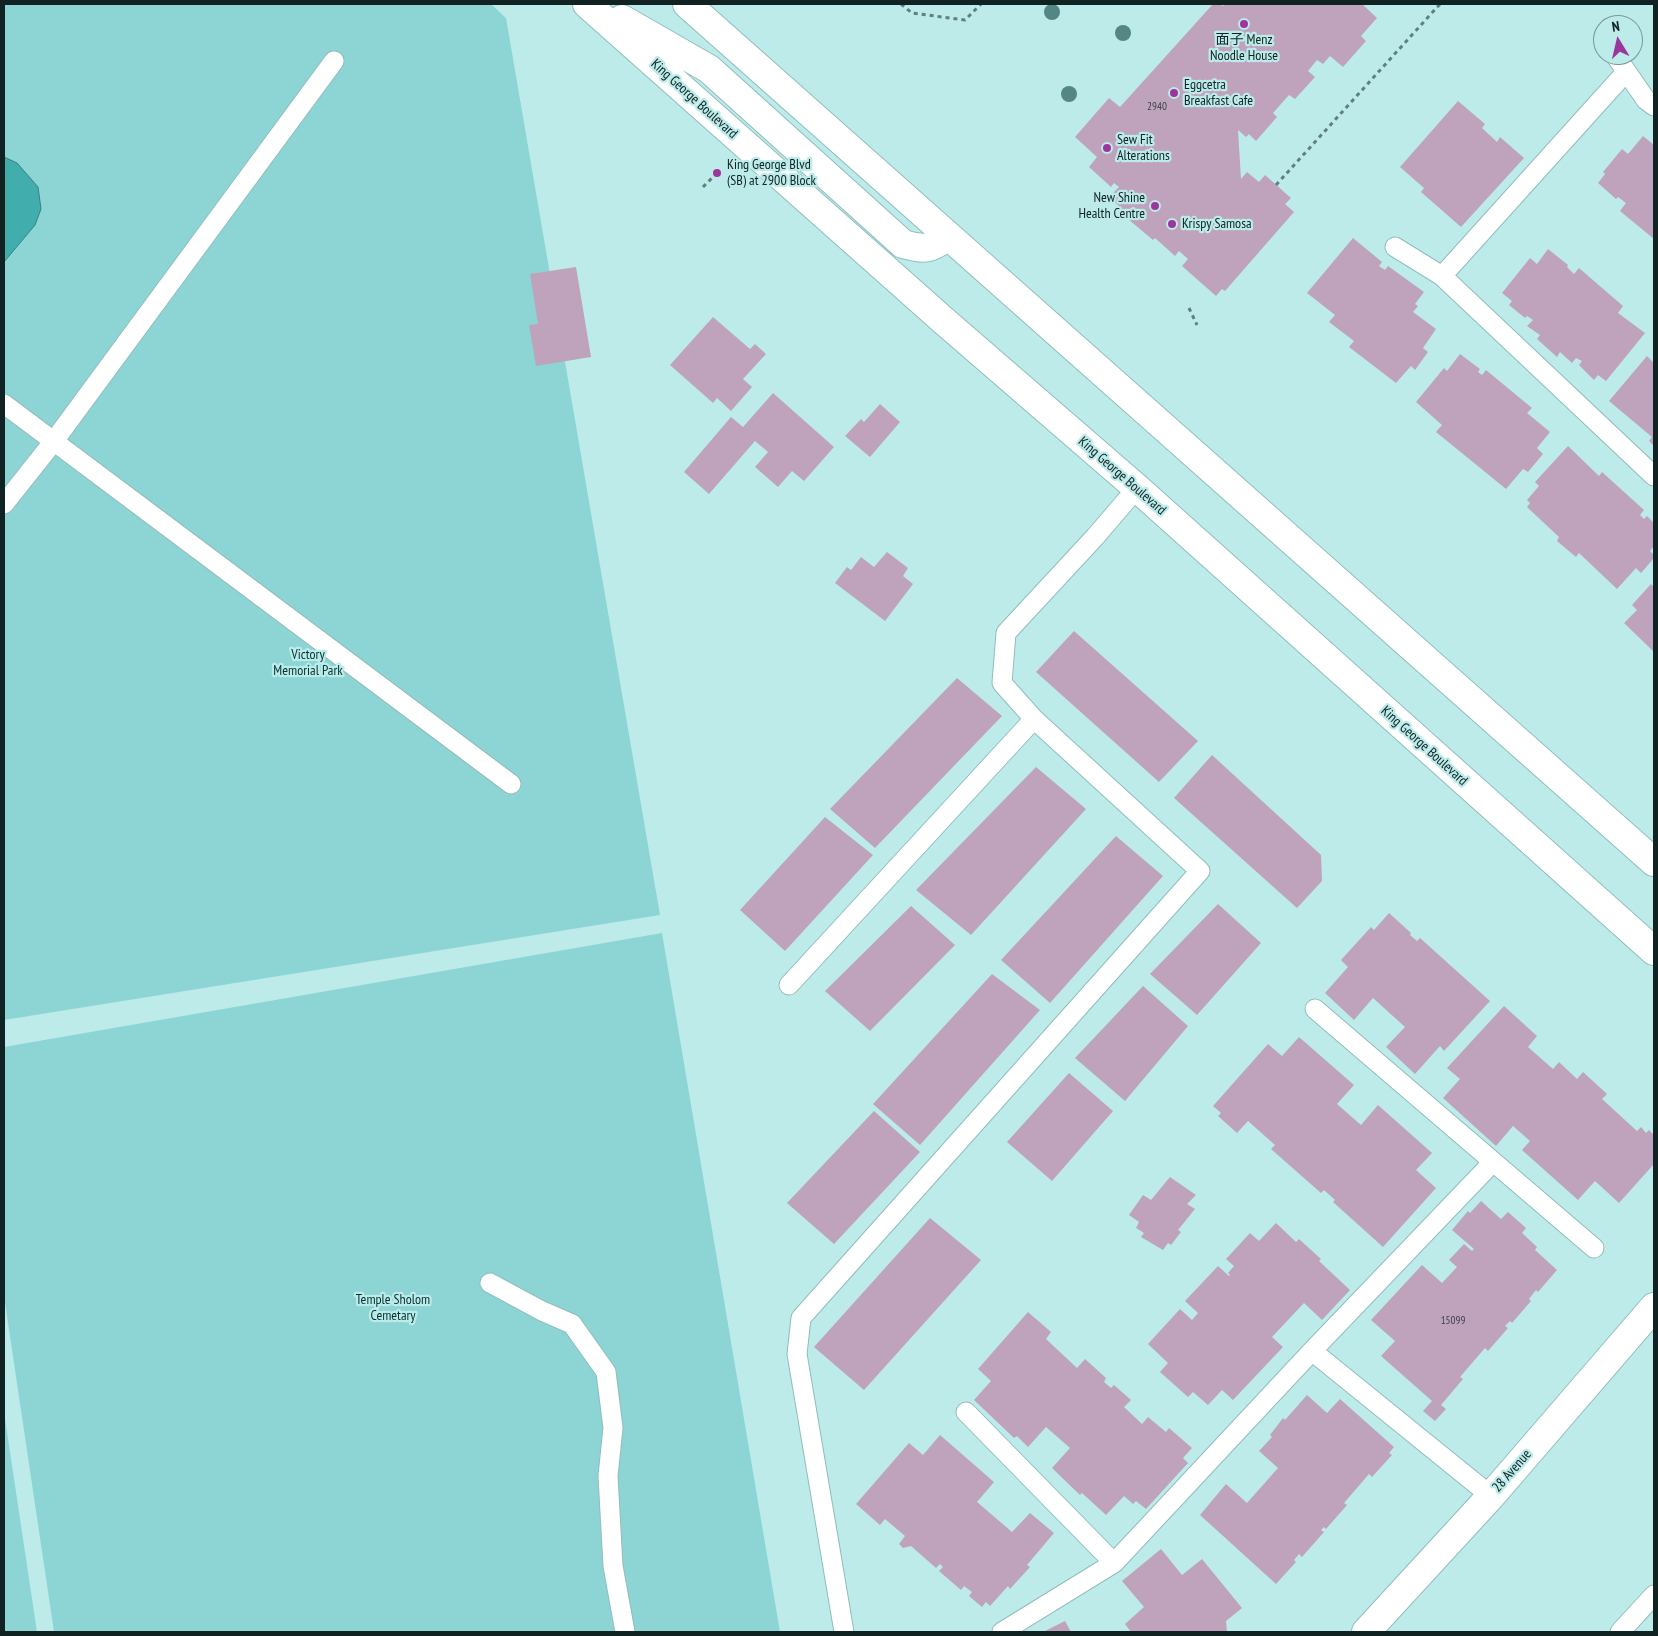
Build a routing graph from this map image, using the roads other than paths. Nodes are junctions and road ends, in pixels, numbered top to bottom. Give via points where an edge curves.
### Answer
1 (587, 4) edge
2 (595, 4) edge
3 (688, 4) edge
4 (334, 61) dead end
5 (1621, 65) edge
6 (1626, 72) junction
7 (1654, 106) edge
8 (948, 236) junction
9 (1396, 247) dead end
10 (1442, 276) junction
11 (4, 404) edge
12 (54, 441) junction
13 (1654, 476) edge
14 (1137, 488) junction
15 (4, 504) edge
16 (1034, 719) junction
17 (511, 784) dead end
18 (1654, 862) edge
19 (1654, 951) edge
20 (790, 985) dead end
21 (1315, 1009) dead end
22 (1493, 1162) junction
23 (1594, 1248) dead end
24 (490, 1283) dead end
25 (1654, 1307) edge
26 (1312, 1351) junction
27 (966, 1412) dead end
28 (1490, 1496) junction
29 (1114, 1563) junction
30 (1654, 1595) edge
31 (625, 1632) edge
32 (844, 1632) edge
33 (1002, 1632) edge
34 (1366, 1632) edge
35 (1620, 1632) edge

1 - 14 main road, King George Boulevard
2 - 8 main road via 709,69 903,244 920,249 935,246
3 - 8 main road
4 - 12 lane
5 - 6 lane
6 - 7 lane
6 - 10 lane
8 - 18 main road
9 - 10 lane
10 - 13 lane
11 - 12 lane
12 - 15 lane
12 - 17 lane
14 - 16 lane via 1006,633 1002,683
14 - 19 main road, King George Boulevard
16 - 20 lane
16 - 32 lane via 1200,871 801,1318 798,1354
21 - 22 lane
22 - 23 lane
22 - 26 lane
24 - 31 lane via 572,1324 606,1372 613,1428 608,1476 613,1566
25 - 28 main road, 28 Avenue
26 - 28 lane
26 - 29 lane
27 - 29 lane
28 - 34 main road, 28 Avenue
29 - 33 lane
30 - 35 lane

